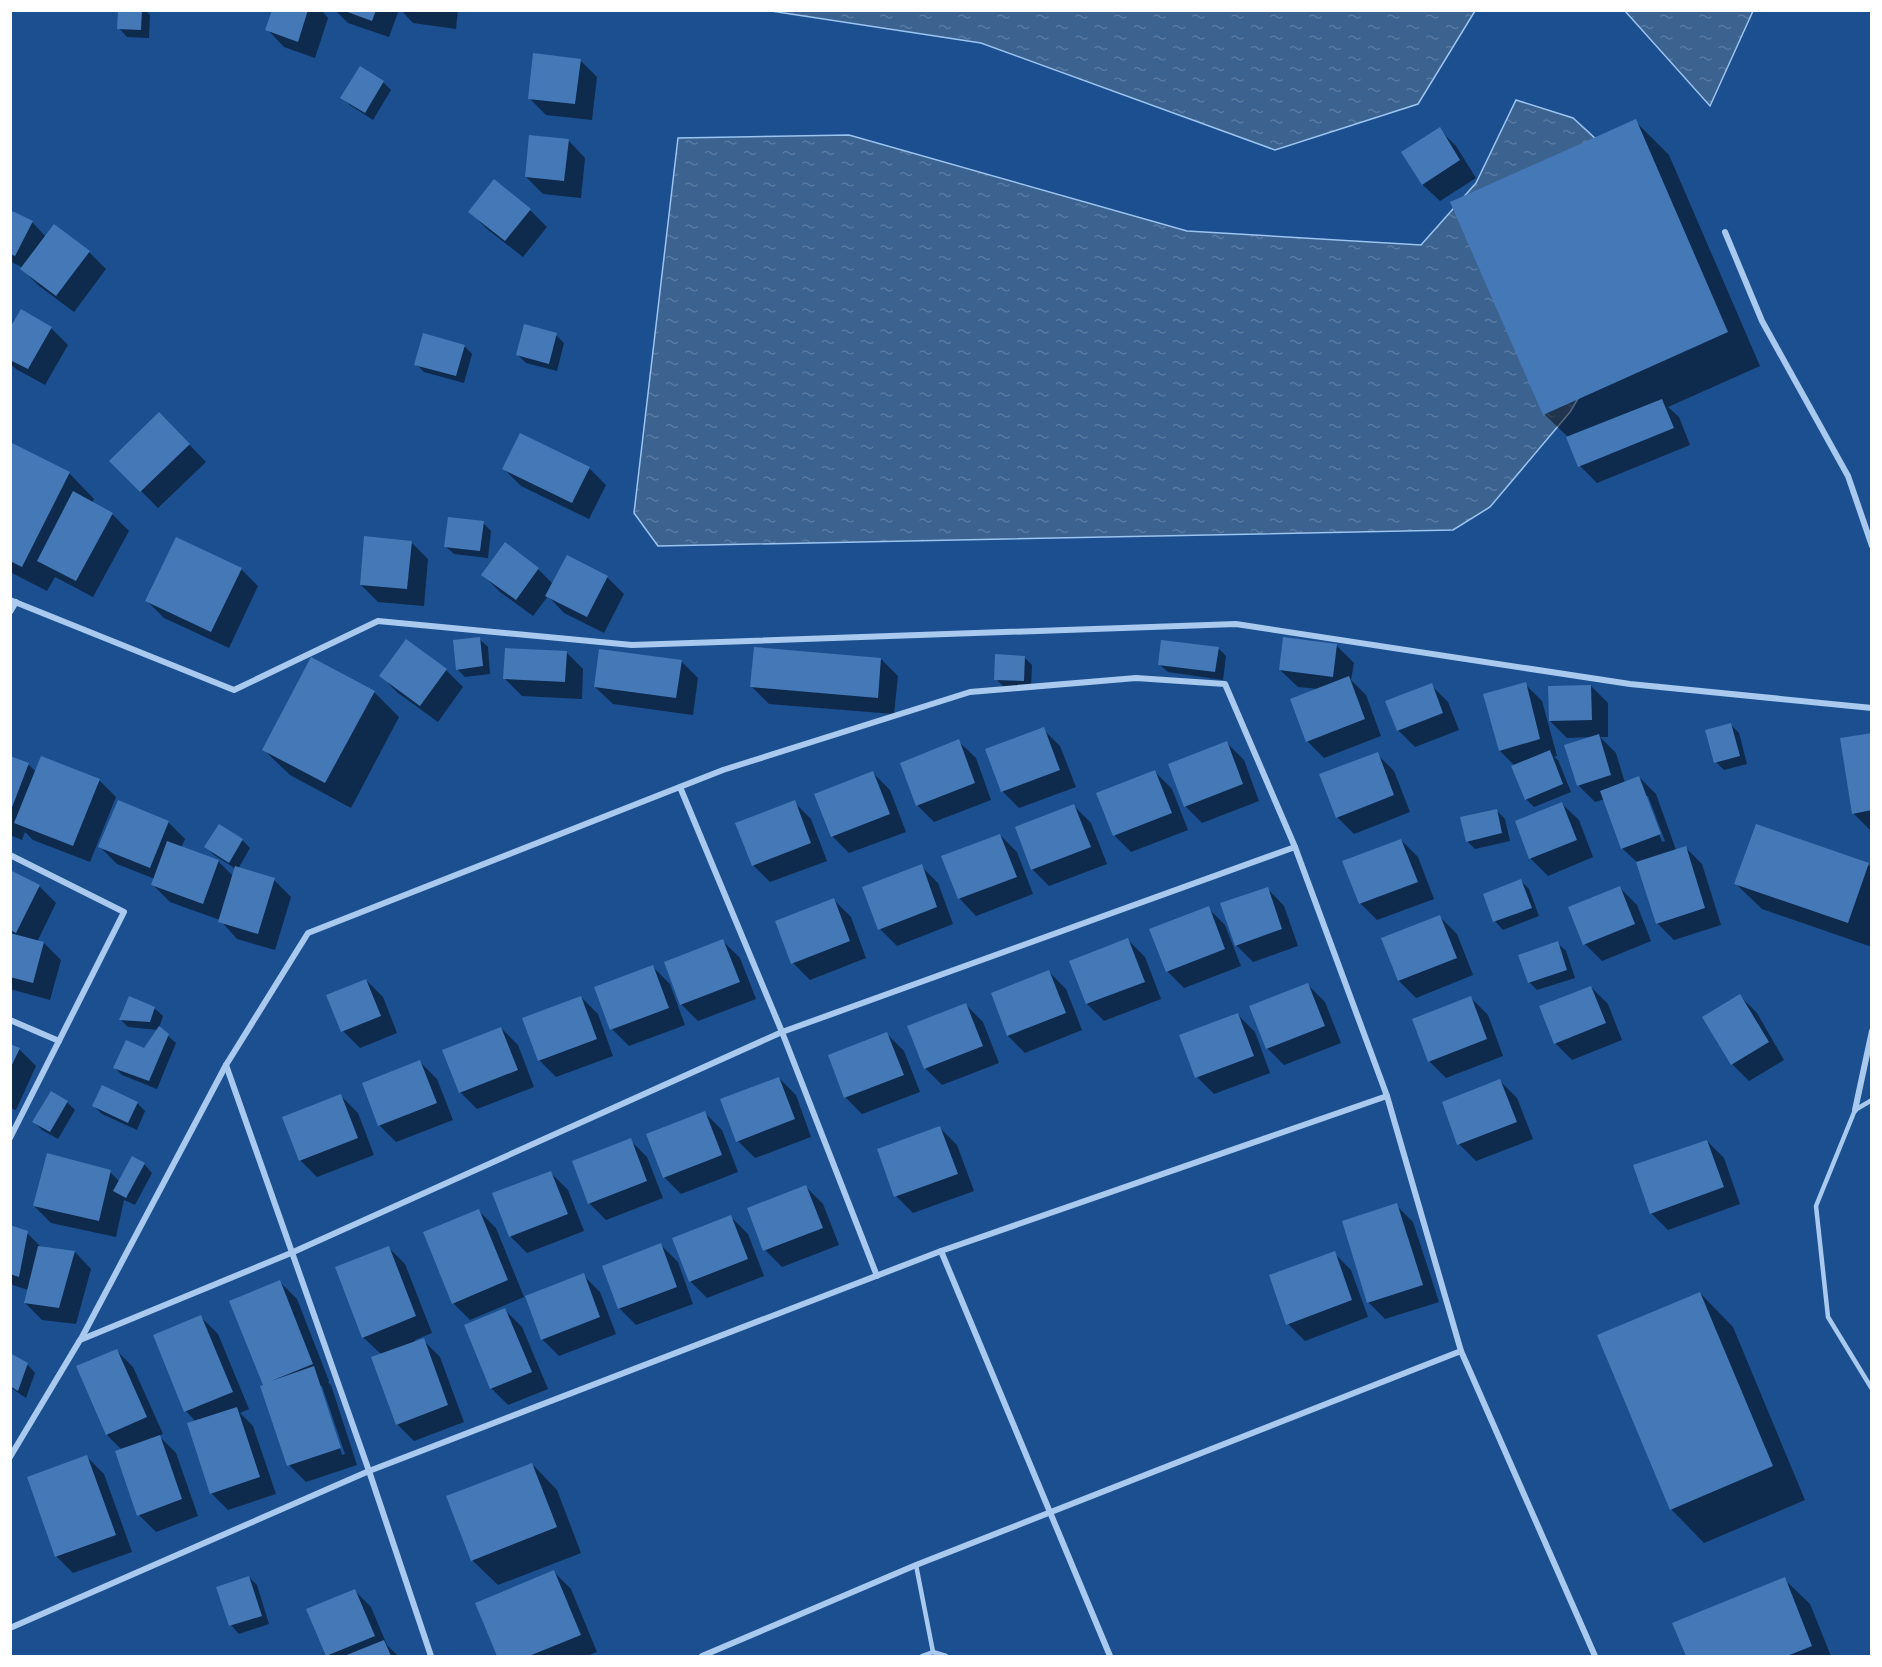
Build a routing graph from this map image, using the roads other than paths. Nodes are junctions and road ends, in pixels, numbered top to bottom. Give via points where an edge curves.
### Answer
1 (1725, 232) dead end
2 (1872, 546) edge
3 (13, 601) edge
4 (10, 612) edge
5 (1872, 708) edge
6 (680, 787) junction
7 (1295, 847) junction
8 (10, 855) edge
9 (10, 1020) edge
10 (1872, 1031) edge
11 (782, 1032) junction
12 (59, 1041) junction
13 (225, 1065) junction
14 (1387, 1096) junction
15 (1872, 1100) edge
16 (1854, 1110) junction
17 (10, 1138) edge
18 (941, 1251) junction
19 (291, 1253) junction
20 (877, 1276) junction
21 (80, 1340) junction
22 (1461, 1351) junction
23 (1872, 1389) edge
24 (10, 1457) edge
25 (369, 1471) junction
26 (1051, 1512) junction
27 (916, 1565) junction
28 (10, 1628) edge
29 (933, 1652) junction
30 (431, 1656) edge
31 (702, 1656) edge
32 (922, 1656) edge
33 (946, 1656) edge
34 (1110, 1656) edge
35 (1595, 1656) edge

1 - 2 street via 1762,321 1848,476
3 - 4 street
3 - 5 street via 234,690 378,621 632,645 1236,624 1630,684
6 - 7 street via 970,692 1136,678 1225,684
6 - 11 street
6 - 13 street via 308,933
7 - 11 street
7 - 14 street
8 - 12 street via 124,912
9 - 12 street
10 - 16 street
11 - 19 street
11 - 20 street
12 - 17 street
13 - 19 street
13 - 21 street
14 - 18 street
14 - 22 street
15 - 16 lane
16 - 23 lane via 1816,1206 1828,1317
18 - 20 street
18 - 26 street
19 - 21 street
19 - 25 street
20 - 25 street
21 - 24 street
22 - 26 street
22 - 35 street
25 - 28 street
25 - 30 street
26 - 27 street
26 - 34 street
27 - 29 lane
27 - 31 street
29 - 32 lane
29 - 33 lane

